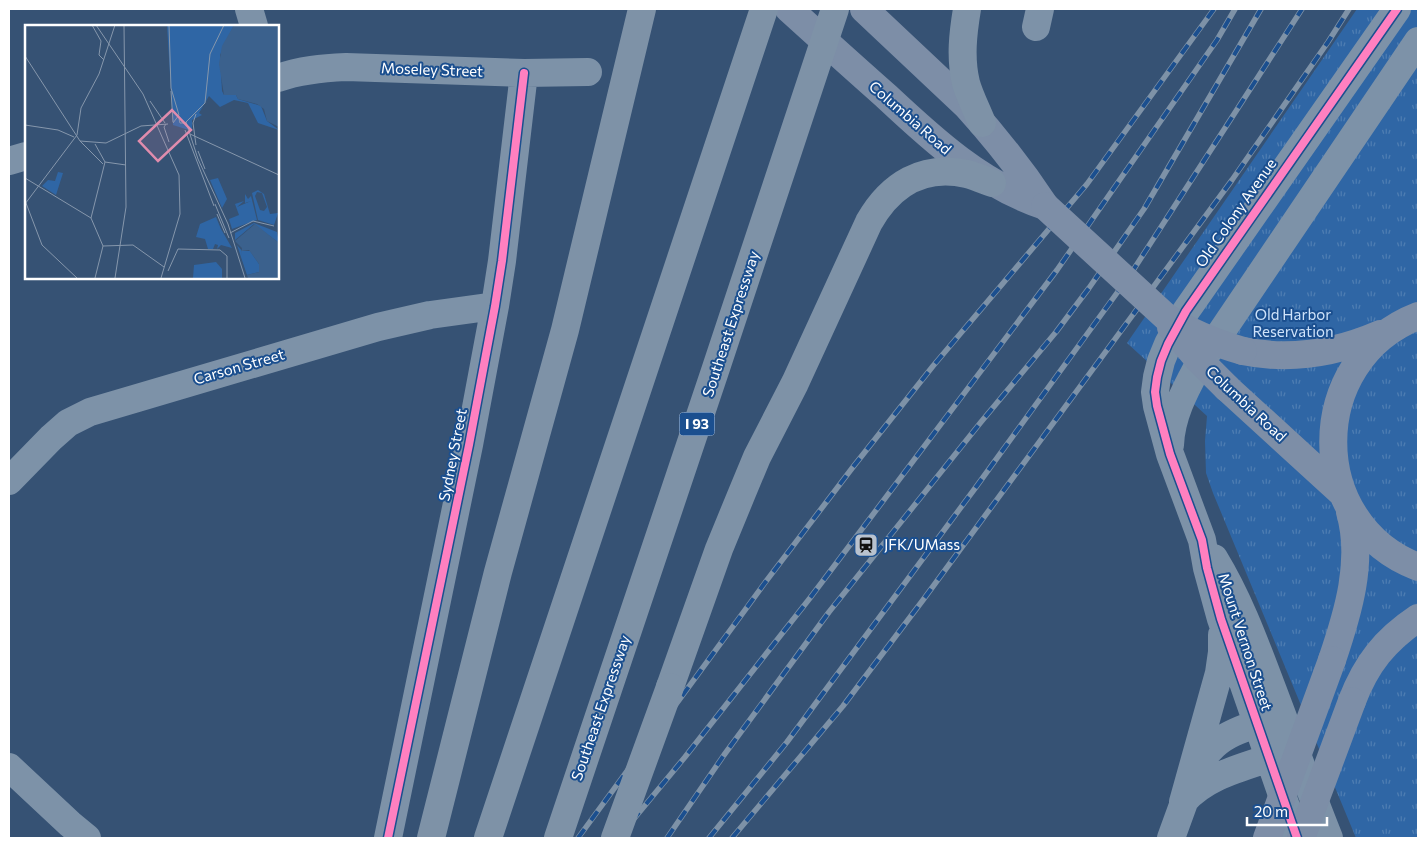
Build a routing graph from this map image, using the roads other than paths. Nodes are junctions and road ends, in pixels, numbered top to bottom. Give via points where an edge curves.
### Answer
1 (249, 9) edge
2 (642, 9) edge
3 (764, 9) edge
4 (789, 9) edge
5 (835, 9) edge
6 (864, 9) edge
7 (967, 9) edge
8 (1398, 9) edge
9 (254, 25) edge
10 (1418, 40) edge
11 (588, 72) dead end
12 (524, 73) junction
13 (279, 78) edge
14 (982, 123) junction
15 (25, 156) edge
16 (9, 161) edge
17 (992, 183) junction
18 (1045, 206) junction
19 (495, 306) junction
20 (1156, 308) junction
21 (1412, 319) edge
22 (1170, 454) junction
23 (9, 481) edge
24 (1345, 499) junction
25 (1202, 540) junction
26 (1418, 567) edge
27 (1418, 618) edge
28 (1221, 619) junction
29 (1282, 715) junction
30 (1256, 724) junction
31 (1295, 750) junction
32 (1268, 759) junction
33 (9, 767) edge
34 (1183, 802) junction
35 (87, 838) edge
36 (388, 838) edge
37 (431, 838) edge
38 (488, 838) edge
39 (558, 838) edge
40 (616, 838) edge
41 (1171, 838) edge
42 (1267, 838) edge
43 (1297, 838) edge
44 (1301, 838) edge
45 (1330, 838) edge

1 - 9 street
2 - 37 highway via 567,320 498,572
3 - 38 highway
4 - 17 main road, Columbia Road via 924,131
5 - 39 highway, Southeast Expressway / I 93, bridge
6 - 14 main road, Columbia Road
7 - 14 highway via 963,39 964,71
8 - 22 street, Old Colony Avenue via 1200,289 1168,344 1155,392
10 - 22 street via 1197,368 1180,400 1172,427
11 - 12 street, Moseley Street
12 - 13 street, Moseley Street via 346,67 319,68
12 - 19 street, Sydney Street
14 - 18 main road, Columbia Road
15 - 16 street
17 - 18 main road, Columbia Road
17 - 40 highway, bridge via 954,172 931,173 895,189 869,222 757,457 719,549
18 - 20 main road, Columbia Road, bridge
19 - 23 street, Carson Street via 430,315 378,327 90,412 68,423
19 - 36 street, Sydney Street via 470,445
20 - 21 main road, Columbia Road, bridge via 1194,334 1243,350 1280,356 1331,351 1362,342
20 - 24 main road, Columbia Road, bridge via 1198,359
21 - 24 main road via 1379,340 1364,355 1339,401 1333,448
22 - 25 street, Mount Vernon Street
24 - 26 main road via 1365,529 1380,544
24 - 42 main road, bridge via 1354,530 1355,561 1348,606 1332,660
25 - 28 street, Mount Vernon Street
25 - 29 street, Mount Vernon Street via 1239,603
27 - 44 main road, bridge via 1392,637 1361,679
28 - 30 street, Mount Vernon Street
28 - 34 street via 1222,652 1218,673
29 - 30 street
29 - 31 street, Mount Vernon Street
30 - 32 street, Mount Vernon Street
30 - 34 street via 1226,736 1211,747 1200,763
31 - 32 street
31 - 45 street, Mount Vernon Street
32 - 34 street via 1209,782
32 - 43 street, Mount Vernon Street
33 - 35 street
34 - 41 street

